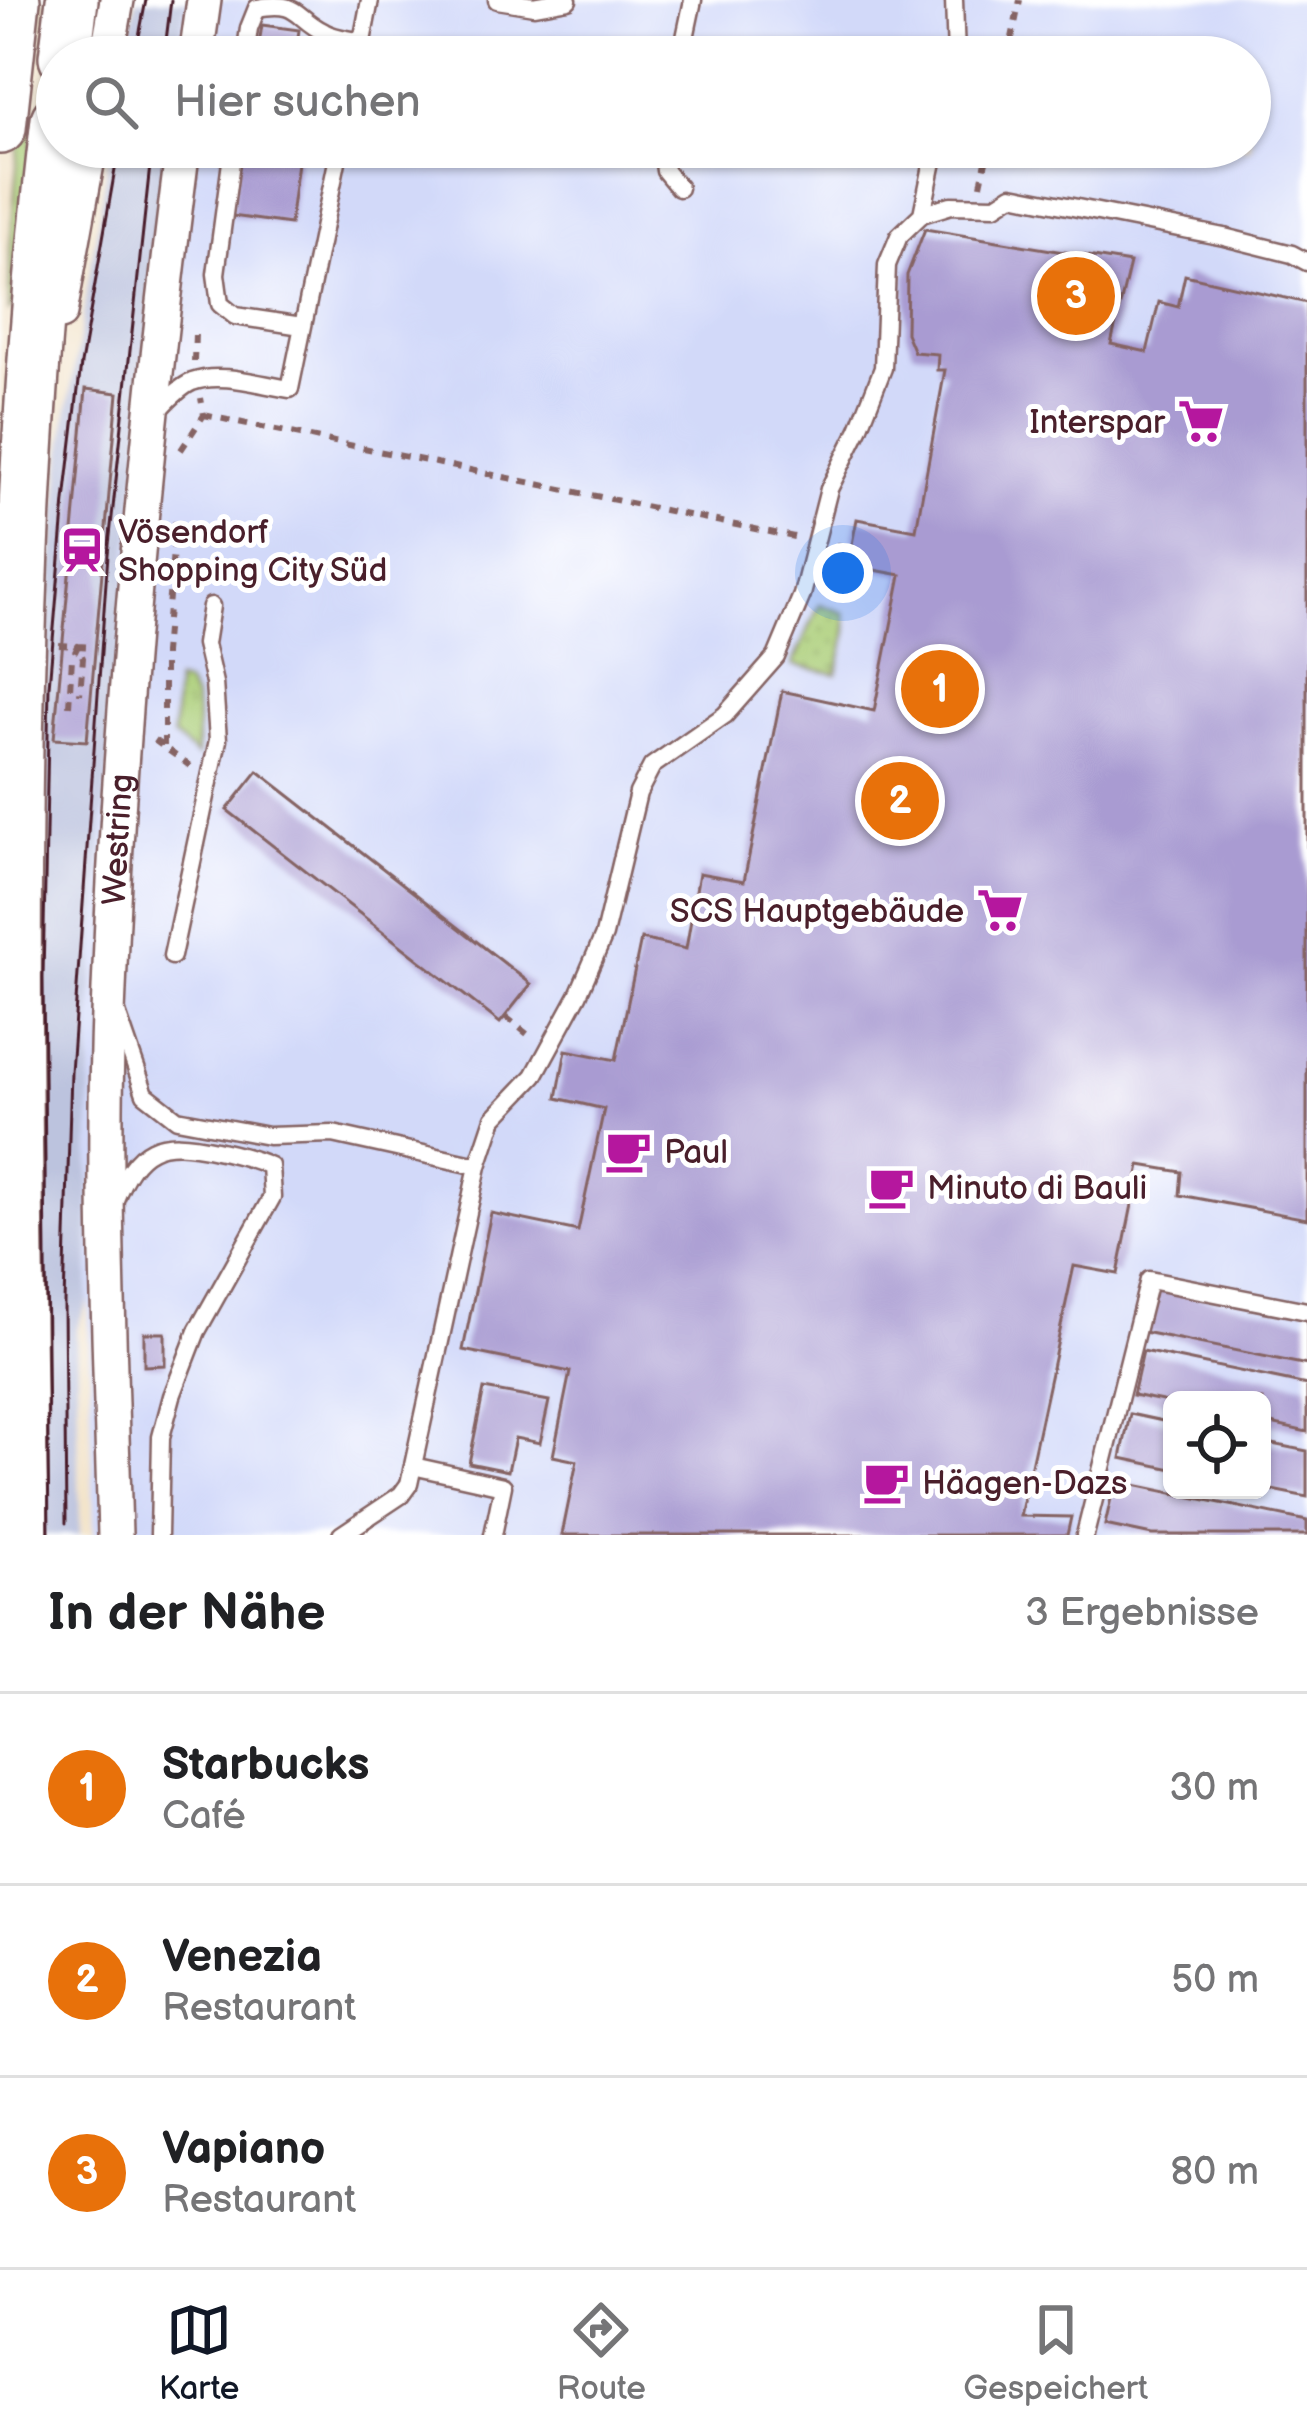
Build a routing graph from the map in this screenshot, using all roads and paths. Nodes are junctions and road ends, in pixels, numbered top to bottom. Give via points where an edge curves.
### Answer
1 (14, 0) edge
2 (72, 0) edge
3 (117, 0) edge
4 (204, 0) edge
5 (370, 0) edge
6 (497, 0) edge
7 (568, 0) edge
8 (693, 0) edge
9 (955, 0) edge
10 (1020, 0) edge
11 (68, 36) edge
12 (110, 36) edge
13 (199, 36) edge
14 (248, 36) edge
15 (331, 36) edge
16 (363, 36) edge
17 (685, 36) edge
18 (956, 36) edge
19 (1012, 36) edge
20 (0, 128) edge
21 (51, 168) edge
22 (86, 168) edge
23 (181, 168) edge
24 (230, 168) edge
25 (336, 168) edge
26 (665, 168) edge
27 (932, 168) edge
28 (985, 168) edge
29 (679, 188) dead end
30 (977, 204) junction
31 (922, 214) junction
32 (1307, 262) edge
33 (302, 326) junction
34 (152, 417) junction
35 (180, 469) dead end
36 (176, 515) dead end
37 (19, 538) junction
38 (814, 541) junction
39 (212, 606) dead end
40 (59, 645) dead end
41 (78, 646) junction
42 (94, 647) dead end
43 (80, 694) dead end
44 (69, 706) dead end
45 (154, 740) dead end
46 (164, 746) junction
47 (193, 768) dead end
48 (172, 956) dead end
49 (109, 990) junction
50 (506, 1017) dead end
51 (548, 1051) junction
52 (478, 1166) junction
53 (107, 1219) junction
54 (1307, 1311) edge
55 (413, 1466) junction
56 (22, 1535) edge
57 (115, 1535) edge
58 (159, 1535) edge
59 (341, 1535) edge
60 (493, 1535) edge
61 (1085, 1535) edge

1 - 20 main road
2 - 11 main road
3 - 12 street
4 - 13 street
5 - 16 lane
6 - 7 lane
8 - 17 lane
9 - 18 lane
10 - 19 path
14 - 15 lane via 257,8 277,1
21 - 37 main road
22 - 37 street via 44,460
23 - 34 street, Westring
24 - 33 lane via 216,274 220,304 235,316
25 - 33 lane
26 - 29 lane
27 - 31 lane
28 - 30 path
30 - 31 lane
30 - 32 lane via 995,206 1012,195
31 - 38 lane via 899,236 887,265 883,368
33 - 34 lane via 290,389 198,380
34 - 49 street, Westring
35 - 38 path via 182,446 204,415
36 - 46 path
37 - 56 main road via 14,884
38 - 51 lane via 776,657 725,715 652,766 638,793 604,935
39 - 48 lane via 205,644 218,740
40 - 41 path
41 - 42 path
41 - 43 path
41 - 44 path
45 - 46 path
46 - 47 path
49 - 52 lane via 145,1094 178,1119 268,1136 333,1134
49 - 53 street, Westring
50 - 51 path
51 - 52 lane via 494,1118
52 - 55 lane
53 - 57 street, Westring
53 - 58 lane via 135,1161 158,1144 185,1143 270,1166 272,1197 197,1331 172,1396 160,1437
54 - 61 lane via 1149,1280
55 - 59 lane via 401,1495
55 - 60 lane via 503,1486

